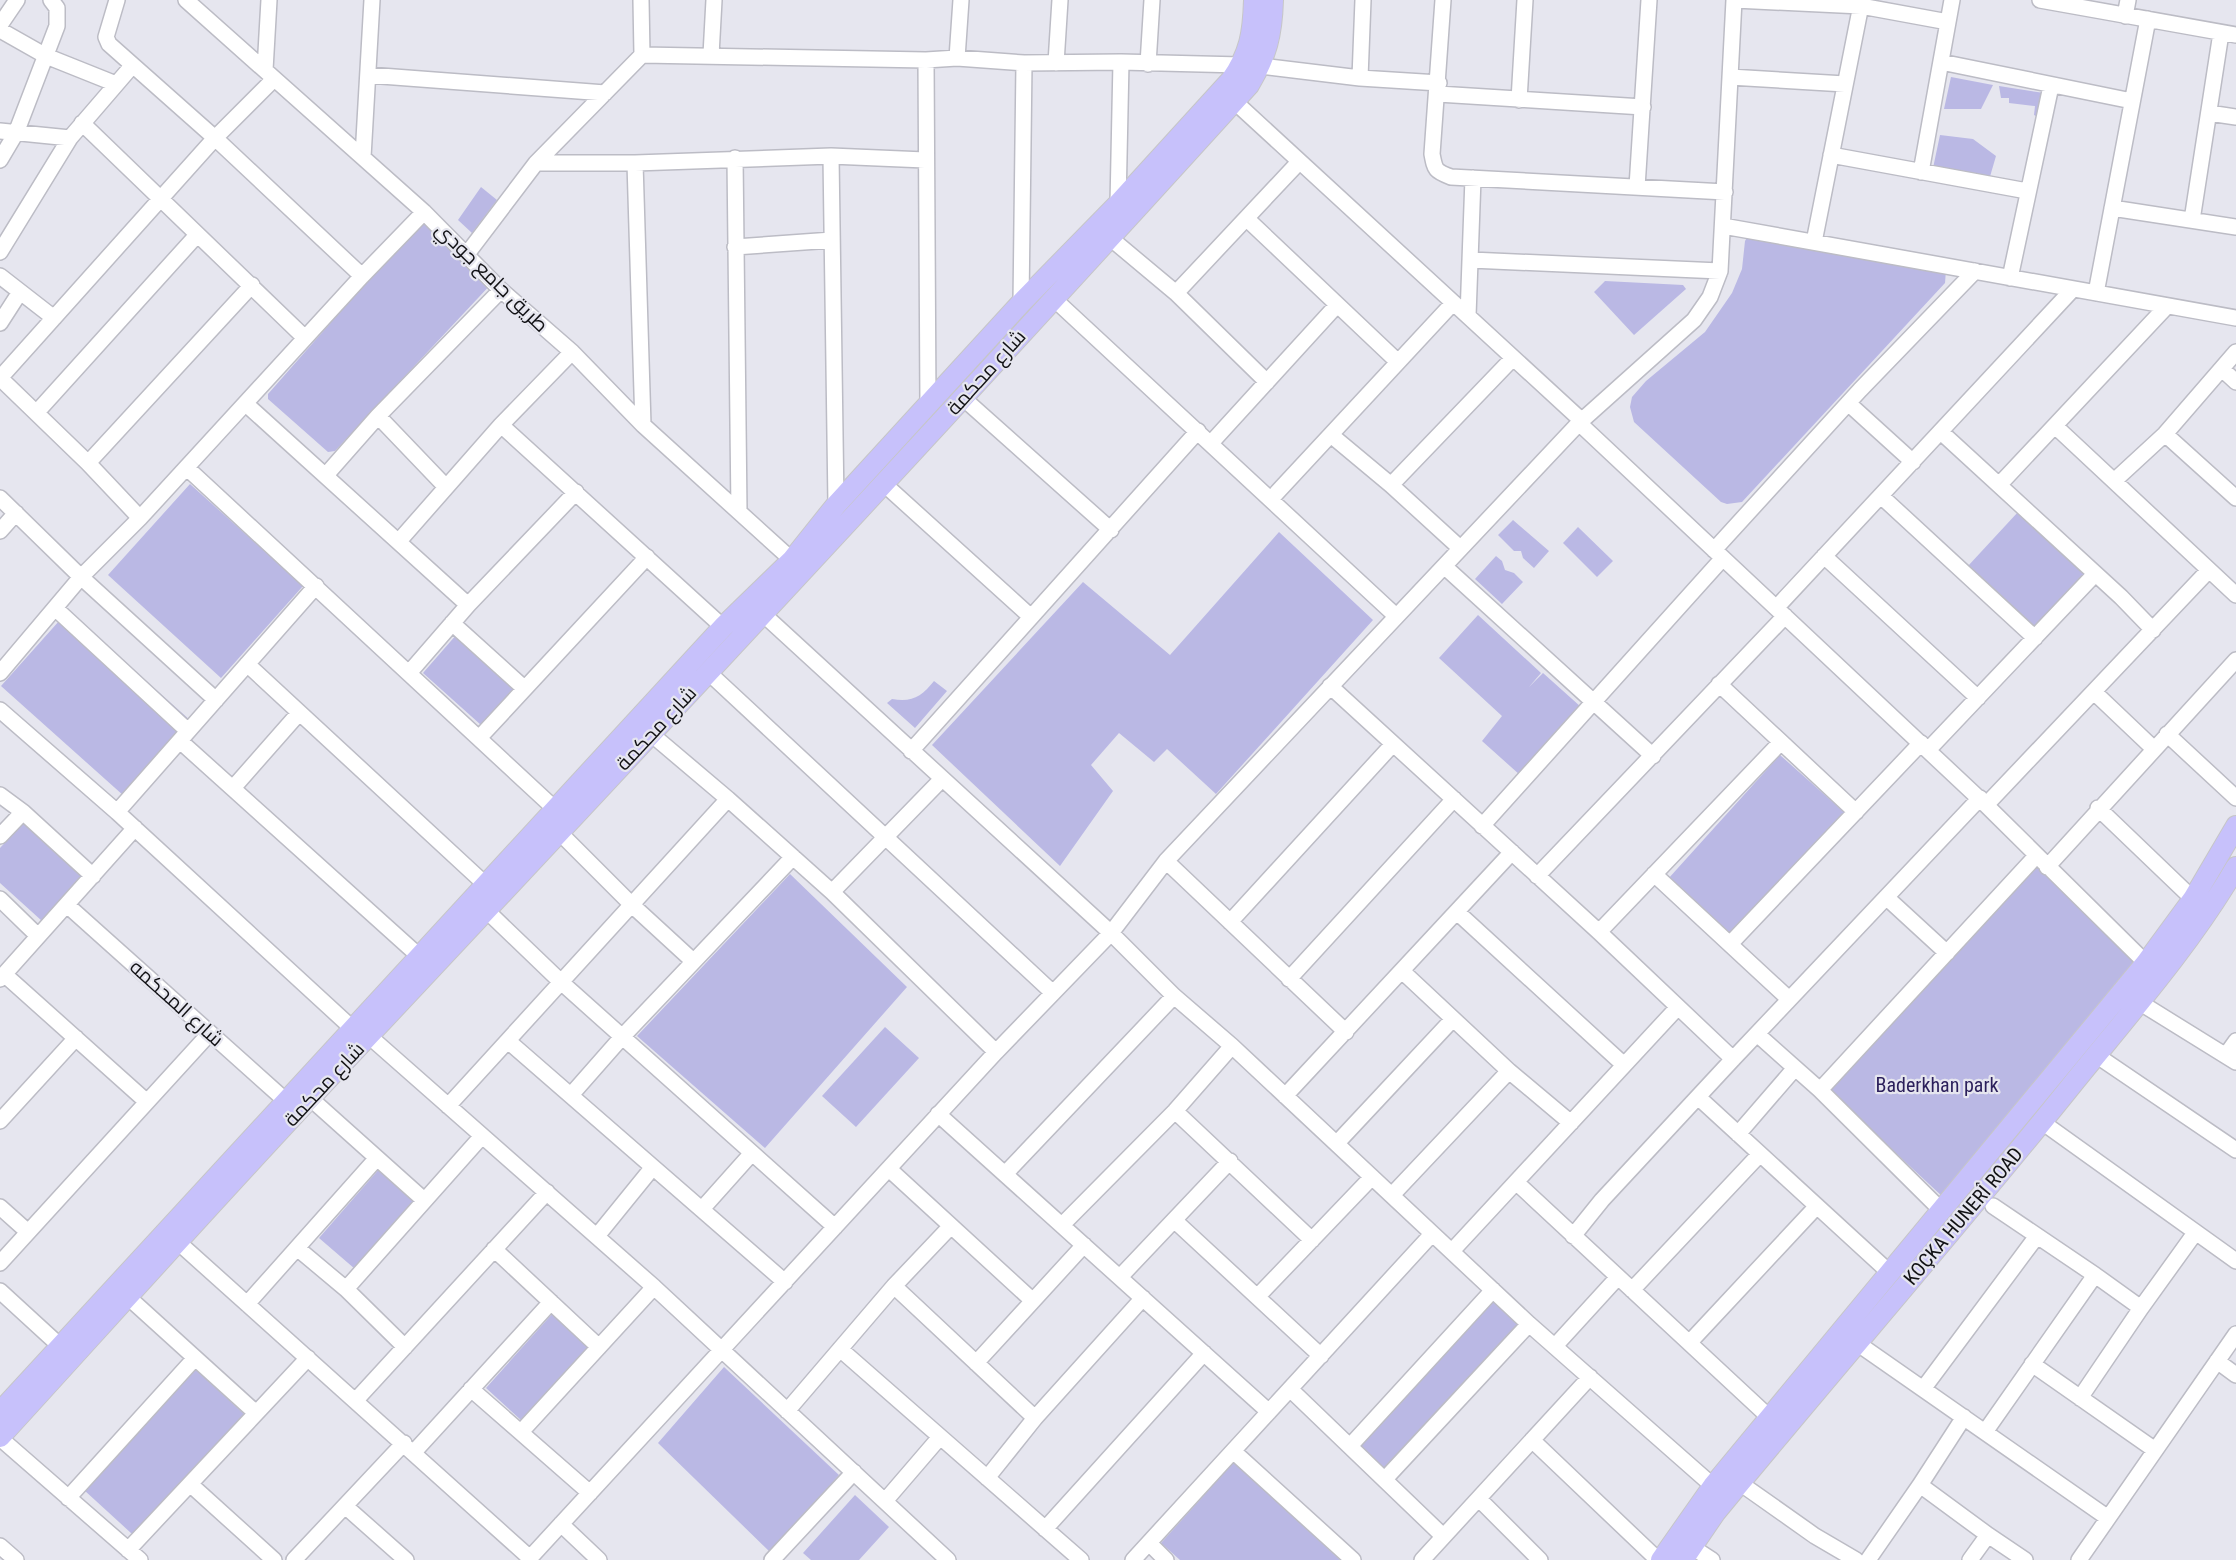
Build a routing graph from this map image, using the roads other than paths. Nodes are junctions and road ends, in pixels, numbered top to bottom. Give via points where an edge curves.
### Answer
1 (17, 0) edge
2 (51, 0) edge
3 (117, 0) edge
4 (186, 0) edge
5 (269, 0) edge
6 (372, 0) edge
7 (641, 0) edge
8 (714, 0) edge
9 (961, 0) edge
10 (1060, 0) edge
11 (1152, 0) edge
12 (1254, 0) edge
13 (1273, 0) edge
14 (1363, 0) edge
15 (1443, 0) edge
16 (1525, 0) edge
17 (1649, 0) edge
18 (1735, 0) edge
19 (1952, 0) edge
20 (2040, 0) edge
21 (2127, 0) edge
22 (1861, 3) edge
23 (2125, 16) junction
24 (2148, 19) junction
25 (1948, 22) junction
26 (0, 25) edge
27 (0, 30) edge
28 (2229, 34) edge
29 (642, 55) junction
30 (711, 55) junction
31 (46, 56) junction
32 (957, 58) junction
33 (926, 60) junction
34 (1121, 62) junction
35 (1941, 62) junction
36 (1024, 63) junction
37 (1056, 63) junction
38 (1148, 64) junction
39 (1251, 65) junction
40 (132, 66) junction
41 (270, 75) junction
42 (368, 75) junction
43 (1730, 77) junction
44 (1360, 78) junction
45 (116, 84) junction
46 (1845, 84) junction
47 (2051, 86) junction
48 (1438, 88) junction
49 (605, 93) junction
50 (1520, 100) junction
51 (1234, 101) junction
52 (2132, 101) junction
53 (1642, 107) junction
54 (2209, 113) junction
55 (2236, 117) edge
56 (82, 123) junction
57 (0, 131) edge
58 (16, 133) junction
59 (70, 138) junction
60 (215, 138) junction
61 (1831, 155) junction
62 (831, 156) junction
63 (363, 157) junction
64 (735, 158) junction
65 (0, 160) edge
66 (926, 160) junction
67 (1299, 162) junction
68 (536, 163) junction
69 (635, 163) junction
70 (1921, 172) junction
71 (1473, 178) junction
72 (1637, 187) junction
73 (2027, 191) junction
74 (1725, 192) junction
75 (160, 200) junction
76 (1118, 204) junction
77 (2112, 208) junction
78 (424, 212) junction
79 (1247, 219) junction
80 (2192, 220) junction
81 (1723, 226) junction
82 (2236, 227) edge
83 (197, 235) junction
84 (1110, 237) junction
85 (832, 240) junction
86 (1814, 242) junction
87 (735, 247) junction
88 (0, 252) edge
89 (467, 254) junction
90 (1471, 260) junction
91 (1720, 271) junction
92 (1975, 271) junction
93 (0, 276) edge
94 (362, 276) junction
95 (2010, 278) junction
96 (252, 285) junction
97 (2073, 289) junction
98 (501, 290) junction
99 (20, 292) junction
100 (1176, 293) junction
101 (2096, 293) junction
102 (1053, 298) junction
103 (1022, 303) junction
104 (1453, 303) junction
105 (1338, 305) junction
106 (2167, 306) junction
107 (1468, 316) junction
108 (54, 318) junction
109 (2236, 318) edge
110 (0, 323) edge
111 (995, 332) junction
112 (305, 338) junction
113 (1010, 345) junction
114 (572, 352) junction
115 (2236, 352) edge
116 (1513, 358) junction
117 (1398, 362) junction
118 (2223, 370) junction
119 (0, 378) edge
120 (1267, 382) junction
121 (2236, 382) edge
122 (963, 398) junction
123 (1848, 403) junction
124 (246, 404) junction
125 (928, 405) junction
126 (37, 412) junction
127 (378, 416) junction
128 (1580, 422) junction
129 (501, 425) junction
130 (643, 425) junction
131 (2055, 426) junction
132 (1198, 431) junction
133 (1941, 432) junction
134 (2165, 434) junction
135 (1330, 435) junction
136 (1211, 444) junction
137 (1912, 462) junction
138 (88, 463) junction
139 (187, 468) junction
140 (326, 475) junction
141 (2115, 482) junction
142 (883, 483) junction
143 (1391, 485) junction
144 (1999, 485) junction
145 (446, 487) junction
146 (576, 492) junction
147 (1881, 496) junction
148 (0, 498) edge
149 (2236, 498) edge
150 (1271, 499) junction
151 (836, 505) junction
152 (739, 511) junction
153 (16, 513) junction
154 (140, 518) junction
155 (1111, 530) junction
156 (0, 531) edge
157 (399, 541) junction
158 (1460, 548) junction
159 (1719, 554) junction
160 (1824, 556) junction
161 (647, 557) junction
162 (792, 560) junction
163 (1444, 566) junction
164 (2209, 570) junction
165 (2096, 574) junction
166 (81, 577) junction
167 (316, 586) junction
168 (2236, 595) edge
169 (468, 604) junction
170 (56, 609) junction
171 (1781, 612) junction
172 (763, 615) junction
173 (1396, 616) junction
174 (1031, 617) junction
175 (452, 623) junction
176 (723, 627) junction
177 (2153, 630) junction
178 (2035, 638) junction
179 (2236, 660) edge
180 (247, 664) junction
181 (409, 672) junction
182 (708, 672) junction
183 (0, 673) edge
184 (1719, 684) junction
185 (1330, 686) junction
186 (524, 688) junction
187 (2094, 692) junction
188 (1978, 698) junction
189 (216, 700) junction
190 (1595, 701) junction
191 (0, 710) edge
192 (299, 713) junction
193 (650, 733) junction
194 (2168, 734) junction
195 (184, 736) junction
196 (480, 738) junction
197 (1781, 742) junction
198 (1393, 744) junction
199 (1924, 747) junction
200 (2154, 749) junction
201 (912, 751) junction
202 (1653, 756) junction
203 (942, 779) junction
204 (233, 788) junction
205 (0, 795) edge
206 (2236, 798) edge
207 (728, 799) junction
208 (1454, 799) junction
209 (1983, 802) junction
210 (2098, 808) junction
211 (555, 809) junction
212 (23, 812) junction
213 (117, 812) junction
214 (1856, 812) junction
215 (1482, 826) junction
216 (2236, 826) edge
217 (135, 828) junction
218 (560, 833) junction
219 (0, 836) edge
220 (884, 838) junction
221 (1512, 852) junction
222 (2036, 856) junction
223 (793, 857) junction
224 (1166, 861) junction
225 (2047, 867) junction
226 (2235, 873) edge
227 (1654, 874) junction
228 (93, 876) junction
229 (1537, 876) junction
230 (486, 885) junction
231 (832, 892) junction
232 (1886, 897) junction
233 (0, 899) edge
234 (2193, 899) junction
235 (67, 905) junction
236 (632, 905) junction
237 (486, 910) junction
238 (1457, 912) junction
239 (1230, 922) junction
240 (1599, 932) junction
241 (1111, 933) junction
242 (2179, 934) junction
243 (38, 936) junction
244 (1730, 944) junction
245 (1947, 953) junction
246 (420, 957) junction
247 (693, 961) junction
248 (2146, 963) junction
249 (1402, 971) junction
250 (2, 976) edge
251 (1289, 979) junction
252 (561, 982) junction
253 (1053, 993) junction
254 (1174, 996) junction
255 (1790, 999) junction
256 (2139, 1002) junction
257 (1678, 1007) junction
258 (1453, 1020) junction
259 (361, 1032) junction
260 (1346, 1032) junction
261 (210, 1033) junction
262 (1757, 1034) junction
263 (621, 1037) junction
264 (76, 1038) junction
265 (508, 1041) junction
266 (2236, 1041) edge
267 (1232, 1046) junction
268 (996, 1052) junction
269 (2096, 1055) junction
270 (1733, 1059) junction
271 (2231, 1059) edge
272 (1624, 1065) junction
273 (1796, 1068) junction
274 (1509, 1071) junction
275 (1820, 1090) junction
276 (571, 1095) junction
277 (1286, 1096) junction
278 (1698, 1097) junction
279 (310, 1098) junction
280 (286, 1101) junction
281 (147, 1102) junction
282 (448, 1106) junction
283 (1175, 1111) junction
284 (938, 1114) junction
285 (0, 1120) edge
286 (2042, 1122) junction
287 (1571, 1123) junction
288 (1738, 1134) junction
289 (482, 1136) junction
290 (1337, 1143) junction
291 (2236, 1150) edge
292 (752, 1153) junction
293 (1760, 1154) junction
294 (248, 1156) junction
295 (377, 1158) junction
296 (1230, 1161) junction
297 (654, 1167) junction
298 (889, 1169) junction
299 (1005, 1174) junction
300 (228, 1176) junction
301 (1372, 1177) junction
302 (1516, 1182) junction
303 (547, 1192) junction
304 (1392, 1195) junction
305 (424, 1200) junction
306 (1817, 1206) junction
307 (1993, 1206) dead end
308 (0, 1207) edge
309 (702, 1209) junction
310 (1942, 1211) junction
311 (1174, 1220) junction
312 (1062, 1225) junction
313 (951, 1226) junction
314 (835, 1227) junction
315 (28, 1232) junction
316 (2195, 1233) junction
317 (1432, 1234) junction
318 (597, 1236) junction
319 (1573, 1236) junction
320 (2037, 1236) junction
321 (1312, 1240) junction
322 (178, 1242) junction
323 (1084, 1245) junction
324 (297, 1248) junction
325 (494, 1249) junction
326 (1452, 1251) junction
327 (2236, 1261) edge
328 (0, 1263) edge
329 (1890, 1273) junction
330 (2096, 1275) junction
331 (1120, 1277) junction
332 (1618, 1277) junction
333 (785, 1282) junction
334 (894, 1286) junction
335 (654, 1287) junction
336 (346, 1289) junction
337 (1493, 1290) junction
338 (1632, 1290) junction
339 (0, 1291) edge
340 (1258, 1296) junction
341 (128, 1297) junction
342 (1143, 1298) junction
343 (1033, 1301) junction
344 (551, 1302) junction
345 (247, 1304) junction
346 (2141, 1308) junction
347 (1529, 1324) junction
348 (2236, 1334) edge
349 (1690, 1342) junction
350 (1857, 1343) junction
351 (60, 1346) junction
352 (1555, 1346) junction
353 (405, 1347) junction
354 (599, 1347) junction
355 (840, 1349) junction
356 (723, 1350) junction
357 (1204, 1353) junction
358 (1321, 1356) junction
359 (195, 1358) junction
360 (308, 1358) junction
361 (2217, 1361) junction
362 (976, 1364) junction
363 (2032, 1365) junction
364 (2236, 1375) edge
365 (1590, 1377) junction
366 (471, 1389) junction
367 (1290, 1389) junction
368 (1923, 1389) junction
369 (2080, 1398) junction
370 (356, 1400) junction
371 (0, 1412) edge
372 (787, 1412) junction
373 (1269, 1412) junction
374 (256, 1413) junction
375 (1035, 1418) junction
376 (1770, 1418) junction
377 (1964, 1418) junction
378 (521, 1432) junction
379 (1985, 1432) junction
380 (940, 1437) junction
381 (0, 1438) edge
382 (1533, 1440) junction
383 (1350, 1446) junction
384 (409, 1448) junction
385 (2155, 1450) junction
386 (1233, 1451) junction
387 (854, 1472) junction
388 (987, 1478) junction
389 (1385, 1479) junction
390 (1740, 1483) junction
391 (190, 1484) junction
392 (1920, 1485) junction
393 (1713, 1486) junction
394 (590, 1493) junction
395 (68, 1498) junction
396 (1479, 1499) junction
397 (885, 1501) junction
398 (345, 1506) junction
399 (2108, 1518) junction
400 (561, 1524) junction
401 (1045, 1529) junction
402 (1988, 1534) junction
403 (1443, 1536) junction
404 (1149, 1543) junction
405 (1687, 1553) edge
406 (134, 1555) edge
407 (403, 1559) edge
408 (529, 1559) edge
409 (274, 1560) edge
410 (294, 1560) edge
411 (599, 1560) edge
412 (772, 1560) edge
413 (948, 1560) edge
414 (1081, 1560) edge
415 (1133, 1560) edge
416 (1166, 1560) edge
417 (1353, 1560) edge
418 (1422, 1560) edge
419 (1538, 1560) edge
420 (1660, 1560) edge
421 (1712, 1560) edge
422 (1856, 1560) edge
423 (1868, 1560) edge
424 (1970, 1560) edge
425 (2025, 1560) edge
426 (2079, 1560) edge

1 - 26 street
2 - 31 street via 58,16
3 - 40 street via 106,37
4 - 41 street, طريق جامع جودي
5 - 41 street
6 - 42 street
7 - 29 street
8 - 30 street
9 - 32 street
10 - 37 street
11 - 38 street
12 - 39 main road, شارع محكمة
13 - 39 main road, شارع محكمة via 1268,45
14 - 44 street
15 - 48 street
16 - 50 street
17 - 53 street
18 - 22 street
18 - 43 street
19 - 25 street
20 - 23 street
21 - 23 street
22 - 25 street
22 - 46 street
23 - 24 street
24 - 28 street
24 - 52 street
25 - 35 street
27 - 31 street
28 - 54 street
29 - 30 street
29 - 49 street
30 - 33 street
31 - 45 street
31 - 58 street
32 - 33 street
32 - 36 street
33 - 66 street
34 - 37 street
34 - 38 street
34 - 76 street
35 - 47 street
35 - 70 street
36 - 37 street
36 - 103 street
38 - 39 street
39 - 44 street
39 - 51 main road, شارع محكمة via 1249,85
39 - 76 main road, شارع محكمة via 1231,80
40 - 45 street
40 - 60 street
41 - 60 street
41 - 63 street, طريق جامع جودي
42 - 49 street
42 - 63 street
43 - 46 street
43 - 74 street
44 - 48 street
45 - 56 street
46 - 61 street
47 - 52 street
47 - 73 street
48 - 50 street
48 - 71 street via 1434,168 1450,177
49 - 68 street
50 - 53 street
51 - 67 street
51 - 84 main road, شارع محكمة
52 - 77 street
53 - 72 street
54 - 55 street
54 - 80 street
56 - 59 street
56 - 75 street
57 - 58 street
58 - 59 street
58 - 65 street
59 - 88 street
60 - 75 street
60 - 94 street
61 - 70 street
61 - 86 street
62 - 64 street
62 - 66 street
62 - 85 street
63 - 78 street, طريق جامع جودي
64 - 69 street
64 - 87 street
66 - 125 street
67 - 79 street
67 - 104 street
68 - 69 street
68 - 89 street
69 - 130 street
70 - 73 street
71 - 72 street
71 - 90 street
72 - 74 street
73 - 95 street
74 - 81 street
75 - 83 street
75 - 108 street
76 - 103 main road, شارع محكمة
77 - 80 street
77 - 101 street
78 - 89 street, طريق جامع جودي
78 - 94 street
79 - 100 street
79 - 105 street
80 - 82 street
81 - 86 street
81 - 91 street
83 - 96 street
83 - 126 street
84 - 100 street
84 - 102 main road, شارع محكمة
85 - 87 street
85 - 151 street
86 - 92 street
87 - 152 street
89 - 98 street, طريق جامع جودي
90 - 91 street
90 - 107 street
91 - 128 street via 1710,297 1694,320
92 - 95 street
92 - 123 street
93 - 99 street
94 - 112 street
95 - 97 street
96 - 112 street
96 - 138 street
97 - 101 street
97 - 133 street
98 - 114 street, طريق جامع جودي
98 - 127 street
99 - 108 street
99 - 110 street
100 - 120 street
101 - 106 street
102 - 113 main road, شارع محكمة
102 - 132 street
103 - 111 main road, شارع محكمة
104 - 107 street
104 - 117 street
105 - 117 street
105 - 120 street
106 - 109 street
106 - 131 street
107 - 116 street
108 - 119 street
111 - 113 main road
111 - 125 main road, شارع محكمة
112 - 124 street
113 - 122 main road, شارع محكمة
114 - 129 street
114 - 130 street, طريق جامع جودي
115 - 118 street
116 - 128 street
116 - 143 street
117 - 135 street
118 - 121 street
118 - 134 street
119 - 126 street
120 - 136 street
122 - 142 main road, شارع محكمة
122 - 155 street
123 - 137 street
123 - 159 street
124 - 139 street
124 - 140 street
125 - 151 main road, شارع محكمة
126 - 138 street
127 - 140 street
127 - 145 street
128 - 158 street
128 - 159 street
129 - 145 street
129 - 146 street
130 - 152 street, طريق جامع جودي
131 - 141 street
131 - 144 street
132 - 136 street
132 - 155 street
133 - 137 street
133 - 144 street
134 - 141 street
134 - 149 street
135 - 143 street
135 - 150 street
136 - 150 street
137 - 147 street
138 - 154 street
139 - 154 street
139 - 167 street
140 - 157 street
141 - 164 street
142 - 172 main road, شارع محكمة
142 - 174 street
143 - 158 street
144 - 165 street
145 - 157 street
146 - 161 street
146 - 169 street
147 - 160 street
147 - 178 street
148 - 153 street
150 - 173 street
151 - 162 main road, شارع محكمة
152 - 162 street, طريق جامع جودي
153 - 156 street
153 - 166 street
154 - 166 street
155 - 174 street
157 - 169 street
158 - 163 street
159 - 171 street
159 - 190 street
160 - 171 street
160 - 188 street
161 - 176 street
161 - 186 street
162 - 176 main road, شارع محكمة
163 - 173 street
163 - 190 street
164 - 168 street
164 - 177 street
165 - 177 street
165 - 178 street
166 - 170 street
166 - 189 street
167 - 180 street
167 - 181 street
169 - 175 street
170 - 183 street
170 - 195 street
171 - 184 street
171 - 199 street
172 - 182 main road, شارع محكمة
172 - 201 street
173 - 185 street
174 - 201 street
175 - 181 street
175 - 186 street
176 - 211 main road, شارع محكمة
177 - 187 street
178 - 188 street
179 - 194 street
180 - 189 street
180 - 192 street
181 - 196 street
182 - 193 main road, شارع محكمة
182 - 220 street
184 - 197 street
184 - 202 street
185 - 198 street
185 - 224 street
186 - 196 street
187 - 200 street
187 - 209 street
188 - 199 street
189 - 195 street
190 - 202 street
190 - 215 street
191 - 213 street
192 - 204 street
192 - 230 street
193 - 207 street
193 - 218 main road, شارع محكمة
194 - 200 street
194 - 206 street
195 - 204 street
195 - 213 street
196 - 211 street
197 - 214 street
197 - 227 street
198 - 208 street
198 - 239 street
199 - 209 street
199 - 214 street
200 - 210 street
201 - 203 street
202 - 229 street
203 - 220 street
203 - 241 street
204 - 246 street
205 - 212 street
207 - 223 street
207 - 236 street
208 - 215 street
208 - 251 street
209 - 222 street
209 - 232 street
210 - 225 street
210 - 234 street
211 - 230 main road, شارع محكمة
212 - 219 street
212 - 228 street
213 - 217 street
214 - 244 street
215 - 221 street
216 - 234 main road
217 - 228 street
217 - 259 street
218 - 236 street
218 - 237 main road, شارع محكمة
220 - 231 street
220 - 253 street
221 - 229 street
221 - 238 street
222 - 225 street
222 - 245 street
223 - 231 street
223 - 247 street
224 - 239 street
224 - 241 street
225 - 248 street
226 - 242 main road, KOÇKA HUNERÎ ROAD
227 - 240 street
227 - 244 street
228 - 235 street
229 - 240 street
230 - 246 main road, شارع محكمة
231 - 268 street
232 - 245 street
232 - 255 street
233 - 243 street
234 - 242 main road
235 - 243 street
235 - 261 street, شارع المحكمه
236 - 247 street
236 - 252 street
237 - 252 street
237 - 259 main road, شارع محكمة
238 - 249 street
238 - 272 street
239 - 251 street
240 - 257 street
241 - 253 street
241 - 254 street
242 - 248 main road
242 - 256 main road, KOÇKA HUNERÎ ROAD
243 - 250 street
244 - 255 street
245 - 275 street
246 - 259 main road, شارع محكمة
247 - 263 street
248 - 310 main road
249 - 258 street
249 - 260 street
250 - 264 street
251 - 260 street
252 - 263 street
252 - 265 street
253 - 268 street
254 - 267 street
254 - 299 street
255 - 262 street
256 - 269 main road, KOÇKA HUNERÎ ROAD
256 - 271 street
257 - 270 street
257 - 272 street
258 - 274 street
258 - 290 street
259 - 279 main road, شارع محكمة
259 - 280 main road, شارع محكمة
259 - 282 street
260 - 277 street
261 - 280 street, شارع المحكمه
261 - 281 street
262 - 270 street
262 - 273 street
263 - 276 street
263 - 292 street
264 - 281 street
264 - 285 street
265 - 276 street
265 - 282 street
266 - 271 street
267 - 277 street
267 - 283 street
268 - 284 street
269 - 286 main road, KOÇKA HUNERÎ ROAD
269 - 291 street
270 - 278 street
272 - 287 street
273 - 275 street
273 - 288 street
274 - 287 street
274 - 304 street
275 - 310 street
276 - 297 street
277 - 290 street
278 - 288 street
278 - 319 street
279 - 294 main road, شارع محكمة
279 - 295 street
280 - 294 main road, شارع محكمة
281 - 315 street
282 - 289 street
283 - 296 street
283 - 312 street
284 - 298 street
284 - 299 street
286 - 316 street
286 - 350 main road, KOÇKA HUNERÎ ROAD
287 - 302 street
288 - 293 street
289 - 303 street
289 - 305 street
290 - 301 street
292 - 309 street
292 - 314 street
293 - 306 street
293 - 338 street
294 - 300 main road, شارع محكمة
295 - 305 street
295 - 324 street
296 - 311 street
296 - 321 street
297 - 309 street
297 - 318 street
298 - 313 street
298 - 314 street
299 - 312 street
300 - 322 main road, شارع محكمة
300 - 351 main road, شارع محكمة
301 - 304 street
301 - 321 street
302 - 319 street
302 - 326 street
303 - 318 street
303 - 325 street
304 - 317 street
305 - 336 street
306 - 329 street
306 - 349 street
307 - 320 street
308 - 315 street
309 - 333 street
310 - 329 main road
311 - 331 street
311 - 340 street
312 - 323 street
313 - 334 street
313 - 343 street
314 - 333 street
315 - 328 street
316 - 327 street
316 - 346 street
317 - 326 street
317 - 358 street
318 - 335 street
319 - 332 street
320 - 330 street
320 - 368 street
321 - 340 street
322 - 341 main road, شارع محكمة
322 - 345 street
323 - 331 street
323 - 343 street
324 - 336 street
324 - 345 street
325 - 344 street
325 - 353 street
326 - 337 street
329 - 376 main road
330 - 346 street
330 - 363 street
331 - 342 street
332 - 338 street
332 - 352 street
333 - 356 street
334 - 355 street
334 - 362 street
335 - 354 street
335 - 356 street
336 - 353 street
337 - 347 street
337 - 383 street
338 - 349 street
339 - 351 street
340 - 358 street
341 - 359 street
341 - 381 main road, شارع محكمة
342 - 357 street
342 - 375 street
343 - 362 street
344 - 354 street
344 - 366 street
345 - 360 street
346 - 369 street
347 - 352 street
347 - 389 street
348 - 361 street
349 - 376 street
350 - 368 street
350 - 390 main road, KOÇKA HUNERÎ ROAD
351 - 371 main road, شارع محكمة
352 - 365 street
353 - 370 street
354 - 378 street
355 - 372 street
355 - 380 street
356 - 372 street
356 - 394 street
357 - 373 street
357 - 401 street
358 - 367 street
359 - 374 street
359 - 395 street
360 - 370 street
360 - 374 street
361 - 364 street
361 - 385 street
362 - 375 street
363 - 369 street
363 - 379 street
365 - 382 street
365 - 393 street
366 - 378 street
366 - 384 street
367 - 373 street
367 - 383 street
368 - 377 street
369 - 385 street
370 - 384 street
372 - 387 street
373 - 386 street
374 - 391 street
375 - 388 street
376 - 393 main road
377 - 379 street
377 - 392 street
378 - 394 street
379 - 399 street
380 - 388 street
380 - 397 street
381 - 395 street
382 - 396 street
382 - 420 street
383 - 389 street
384 - 398 street
384 - 408 street
385 - 399 street
386 - 404 street
386 - 417 street
387 - 397 street
387 - 412 street
388 - 401 street
389 - 403 street
390 - 405 main road, KOÇKA HUNERÎ ROAD
390 - 422 street
391 - 406 street
391 - 409 street
392 - 402 street
392 - 423 street
393 - 420 main road
394 - 400 street
395 - 406 street
396 - 403 street
396 - 419 street
397 - 413 street
398 - 407 street
398 - 410 street
399 - 426 street
400 - 408 street
400 - 411 street
401 - 414 street
402 - 424 street
402 - 425 street
403 - 418 street
404 - 415 street
404 - 416 street
405 - 421 street

